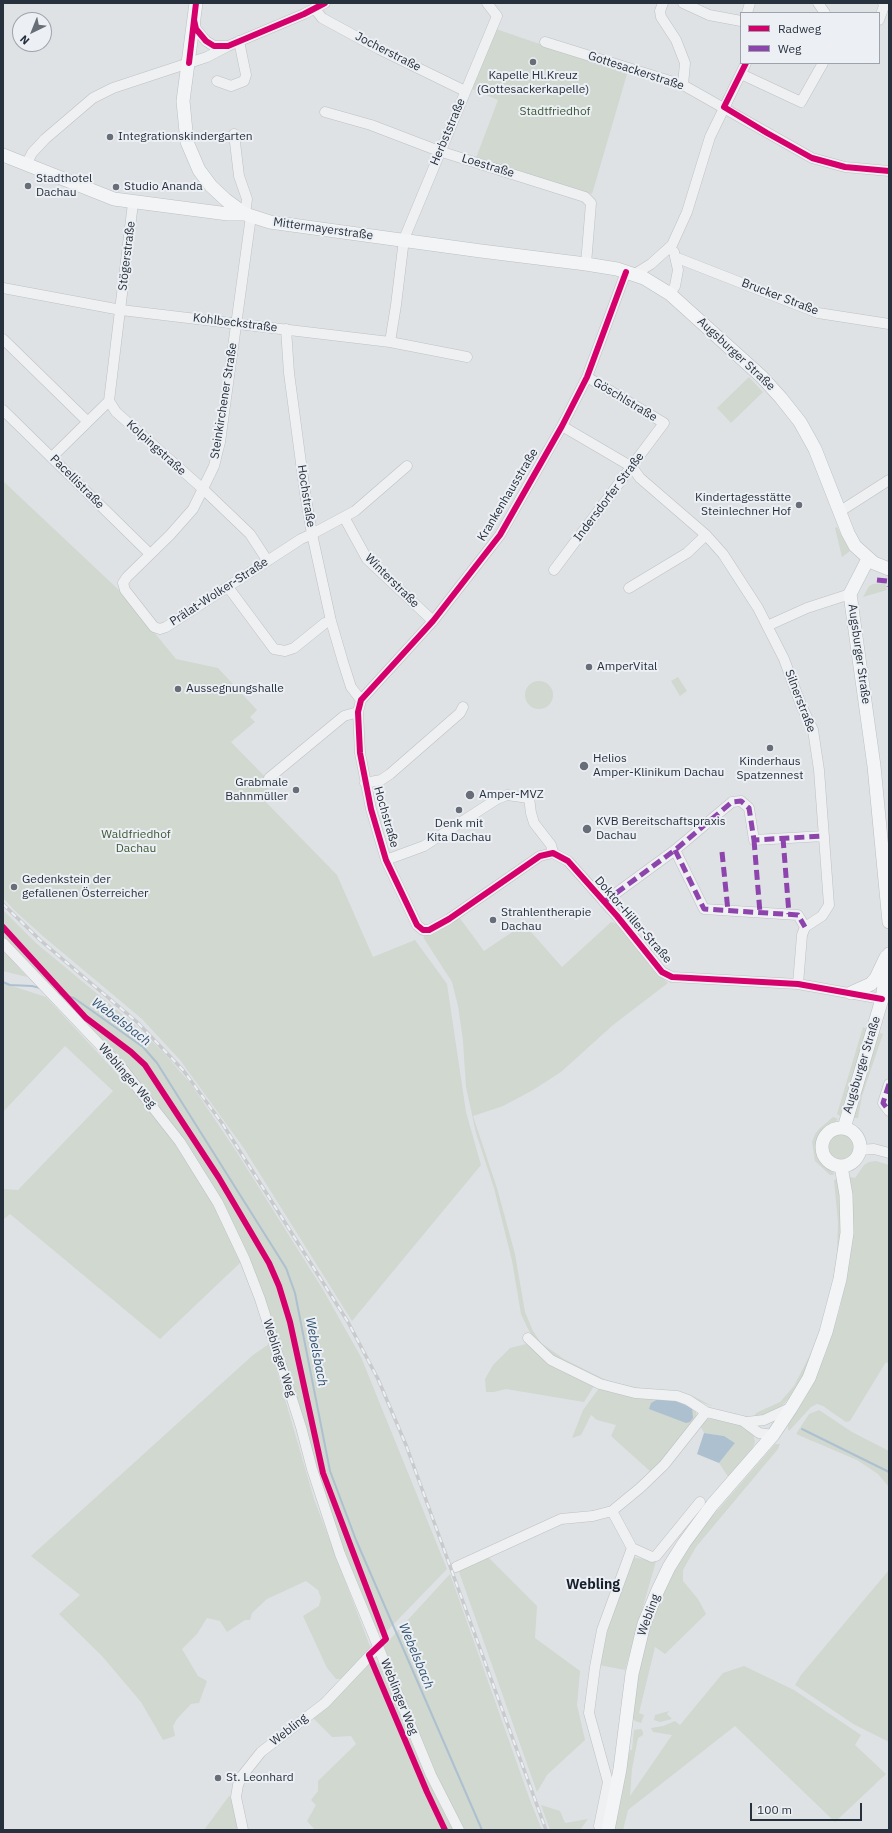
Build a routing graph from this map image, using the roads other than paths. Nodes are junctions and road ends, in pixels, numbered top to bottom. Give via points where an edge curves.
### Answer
1 (196, 3) edge
2 (325, 3) edge
3 (487, 3) edge
4 (663, 3) edge
5 (682, 3) edge
6 (818, 3) edge
7 (884, 4) edge
8 (315, 9) junction
9 (824, 12) edge
10 (880, 17) edge
11 (194, 20) junction
12 (740, 21) edge
13 (239, 41) junction
14 (545, 42) dead end
15 (228, 46) junction
16 (189, 63) junction
17 (746, 64) edge
18 (822, 64) edge
19 (741, 74) junction
20 (217, 81) dead end
21 (683, 85) junction
22 (465, 91) junction
23 (724, 107) junction
24 (325, 112) dead end
25 (234, 134) dead end
26 (439, 151) junction
27 (3, 156) edge
28 (26, 165) junction
29 (889, 171) edge
30 (133, 203) junction
31 (248, 215) junction
32 (404, 239) junction
33 (672, 245) junction
34 (675, 257) junction
35 (586, 264) junction
36 (631, 273) junction
37 (4, 290) edge
38 (670, 294) junction
39 (121, 310) junction
40 (236, 323) junction
41 (889, 324) edge
42 (286, 329) junction
43 (3, 340) edge
44 (390, 342) junction
45 (467, 357) dead end
46 (587, 377) junction
47 (109, 401) junction
48 (3, 410) edge
49 (87, 421) junction
50 (664, 423) joint
51 (562, 426) junction
52 (52, 457) junction
53 (407, 466) dead end
54 (632, 468) junction
55 (889, 480) edge
56 (203, 489) junction
57 (839, 512) junction
58 (344, 517) junction
59 (312, 534) junction
60 (706, 535) junction
61 (150, 554) junction
62 (868, 559) junction
63 (267, 560) junction
64 (889, 569) edge
65 (554, 570) dead end
66 (228, 588) junction
67 (630, 588) dead end
68 (850, 594) junction
69 (331, 621) junction
70 (433, 621) junction
71 (767, 626) junction
72 (361, 700) junction
73 (463, 707) dead end
74 (358, 712) junction
75 (269, 778) dead end
76 (365, 783) junction
77 (824, 836) junction
78 (675, 850) junction
79 (553, 853) junction
80 (386, 860) junction
81 (604, 902) junction
82 (889, 922) edge
83 (805, 927) junction
84 (3, 943) edge
85 (889, 954) edge
86 (798, 984) junction
87 (851, 993) junction
88 (882, 999) junction
89 (889, 1084) edge
90 (889, 1111) edge
91 (844, 1128) junction
92 (859, 1150) junction
93 (889, 1153) edge
94 (841, 1166) junction
95 (528, 1338) dead end
96 (791, 1408) junction
97 (706, 1412) junction
98 (752, 1422) junction
99 (773, 1435) junction
100 (700, 1502) dead end
101 (612, 1511) junction
102 (632, 1548) junction
103 (456, 1567) dead end
104 (378, 1647) junction
105 (604, 1828) edge
106 (243, 1830) edge
107 (459, 1830) edge

1 - 11 main road
2 - 8 street
3 - 22 street, Herbststraße via 496,16
4 - 21 street via 661,17 676,40 685,63
5 - 12 street via 709,15
6 - 9 street
7 - 10 street
8 - 13 street
8 - 22 street, Jocherstraße via 322,18
11 - 15 street via 196,29 206,41 214,46
11 - 16 main road
13 - 15 street
13 - 20 street via 246,75 244,81 231,86
14 - 21 street, Gottesackerstraße
15 - 16 street
16 - 28 street via 113,88 93,98 44,139
16 - 31 main road via 183,101 187,142 199,170 211,186
17 - 19 street
18 - 19 street via 801,102
19 - 23 street
21 - 23 street, Gottesackerstraße
22 - 26 street, Herbststraße
23 - 29 street, Gottesackerstraße via 812,158 845,167
23 - 33 street via 710,137 686,216
24 - 26 street, Loestraße via 371,125
25 - 31 street, Steinkirchener Straße via 239,176 247,199
26 - 32 street, Herbststraße
26 - 35 street, Loestraße via 584,197 591,204
27 - 28 main road, Mittermayerstraße
28 - 30 main road, Mittermayerstraße via 114,199
30 - 31 main road, Mittermayerstraße
30 - 39 street, Stögerstraße
31 - 32 main road, Mittermayerstraße via 270,222
31 - 40 street, Steinkirchener Straße
32 - 35 main road, Mittermayerstraße
32 - 44 street, Herbststraße
33 - 34 street
33 - 36 street via 657,259
34 - 38 street via 678,270 675,286
34 - 41 street, Brucker Straße via 818,313
35 - 36 main road, Mittermayerstraße
36 - 38 main road, Augsburger Straße via 656,284
36 - 46 street, Krankenhausstraße
37 - 39 street, Kohlbeckstraße
38 - 57 main road, Augsburger Straße via 762,377 796,416 815,449
39 - 40 street, Kohlbeckstraße
39 - 47 street
40 - 42 street, Kohlbeckstraße
40 - 56 street, Steinkirchener Straße via 220,442 214,466
42 - 44 street, Kohlbeckstraße
42 - 59 street, Hochstraße via 289,373
43 - 49 street
44 - 45 street, Kohlbeckstraße
46 - 50 street, Göschlstraße
46 - 51 street, Krankenhausstraße
47 - 49 street
47 - 56 street, Kolpingstraße via 116,412
48 - 52 street, Pacellistraße
49 - 52 street
50 - 54 street, Indersdorfer Straße
51 - 54 street, Silnerstraße
51 - 70 street, Krankenhausstraße via 500,535
52 - 61 street, Pacellistraße
53 - 58 street, Prälat-Wolker-Straße
54 - 60 street, Silnerstraße via 640,478
54 - 65 street, Indersdorfer Straße
55 - 57 street
56 - 61 street, Prälat-Wolker-Straße via 193,510
56 - 63 street, Kolpingstraße via 250,534
57 - 62 main road, Augsburger Straße via 855,546
58 - 59 street, Prälat-Wolker-Straße
58 - 70 street, Winterstraße via 367,559
59 - 63 street, Prälat-Wolker-Straße
59 - 69 street, Hochstraße
60 - 67 street via 687,553
60 - 71 street, Silnerstraße via 723,554
61 - 66 street, Prälat-Wolker-Straße via 124,583 125,590 154,627 166,627
62 - 64 main road
62 - 68 main road, Augsburger Straße
63 - 66 street, Prälat-Wolker-Straße
66 - 69 street via 274,649 285,652 294,648
68 - 71 street via 807,608
68 - 82 main road, Augsburger Straße via 874,766
69 - 72 street, Hochstraße via 351,687
70 - 72 street, Krankenhausstraße
71 - 77 street, Silnerstraße via 787,665 813,730
72 - 74 street, Hochstraße
73 - 76 street via 460,713 390,774 381,780
74 - 75 street via 344,716
74 - 76 street, Hochstraße via 360,753
76 - 80 street, Hochstraße
77 - 78 street, Doktor-Hiller-Straße via 754,840 749,808 741,801 732,802
77 - 83 street, Silnerstraße via 829,905 822,916
78 - 81 street, Doktor-Hiller-Straße
78 - 83 street via 704,909 798,916
79 - 80 street via 551,845 534,823 529,798 507,795 424,846
79 - 80 street, Hochstraße via 540,856 429,930 423,930 416,925
79 - 81 street, Doktor-Hiller-Straße via 568,861
81 - 86 street, Doktor-Hiller-Straße via 662,972 672,977
83 - 86 street via 802,935
84 - 104 street, Weblinger Weg via 122,1068 157,1110 194,1162 218,1203 233,1232 260,1299 340,1554
85 - 87 main road via 871,984
85 - 88 main road, Augsburger Straße
86 - 87 street, Doktor-Hiller-Straße
87 - 88 street, Doktor-Hiller-Straße
88 - 91 main road, Augsburger Straße
89 - 90 street via 883,1103
91 - 92 main road via 858,1138
91 - 94 main road via 832,1130 822,1145 829,1162
92 - 93 street
92 - 94 main road via 853,1161
94 - 96 main road via 846,1195 846,1233 840,1279 814,1366
95 - 97 street via 551,1360 600,1384 635,1393 677,1396
96 - 98 street via 770,1418
96 - 99 main road
97 - 98 street
97 - 101 street via 664,1465
98 - 99 street via 759,1433
99 - 105 main road, Webling via 688,1536 669,1566 658,1590 644,1624 632,1674 620,1769
100 - 102 street via 656,1556 647,1556
101 - 102 street
101 - 103 street via 561,1519
102 - 105 street, Webling via 602,1630 589,1713 608,1782
104 - 106 street, Webling via 325,1703 261,1752 242,1776 236,1797
104 - 107 street, Weblinger Weg via 431,1775

